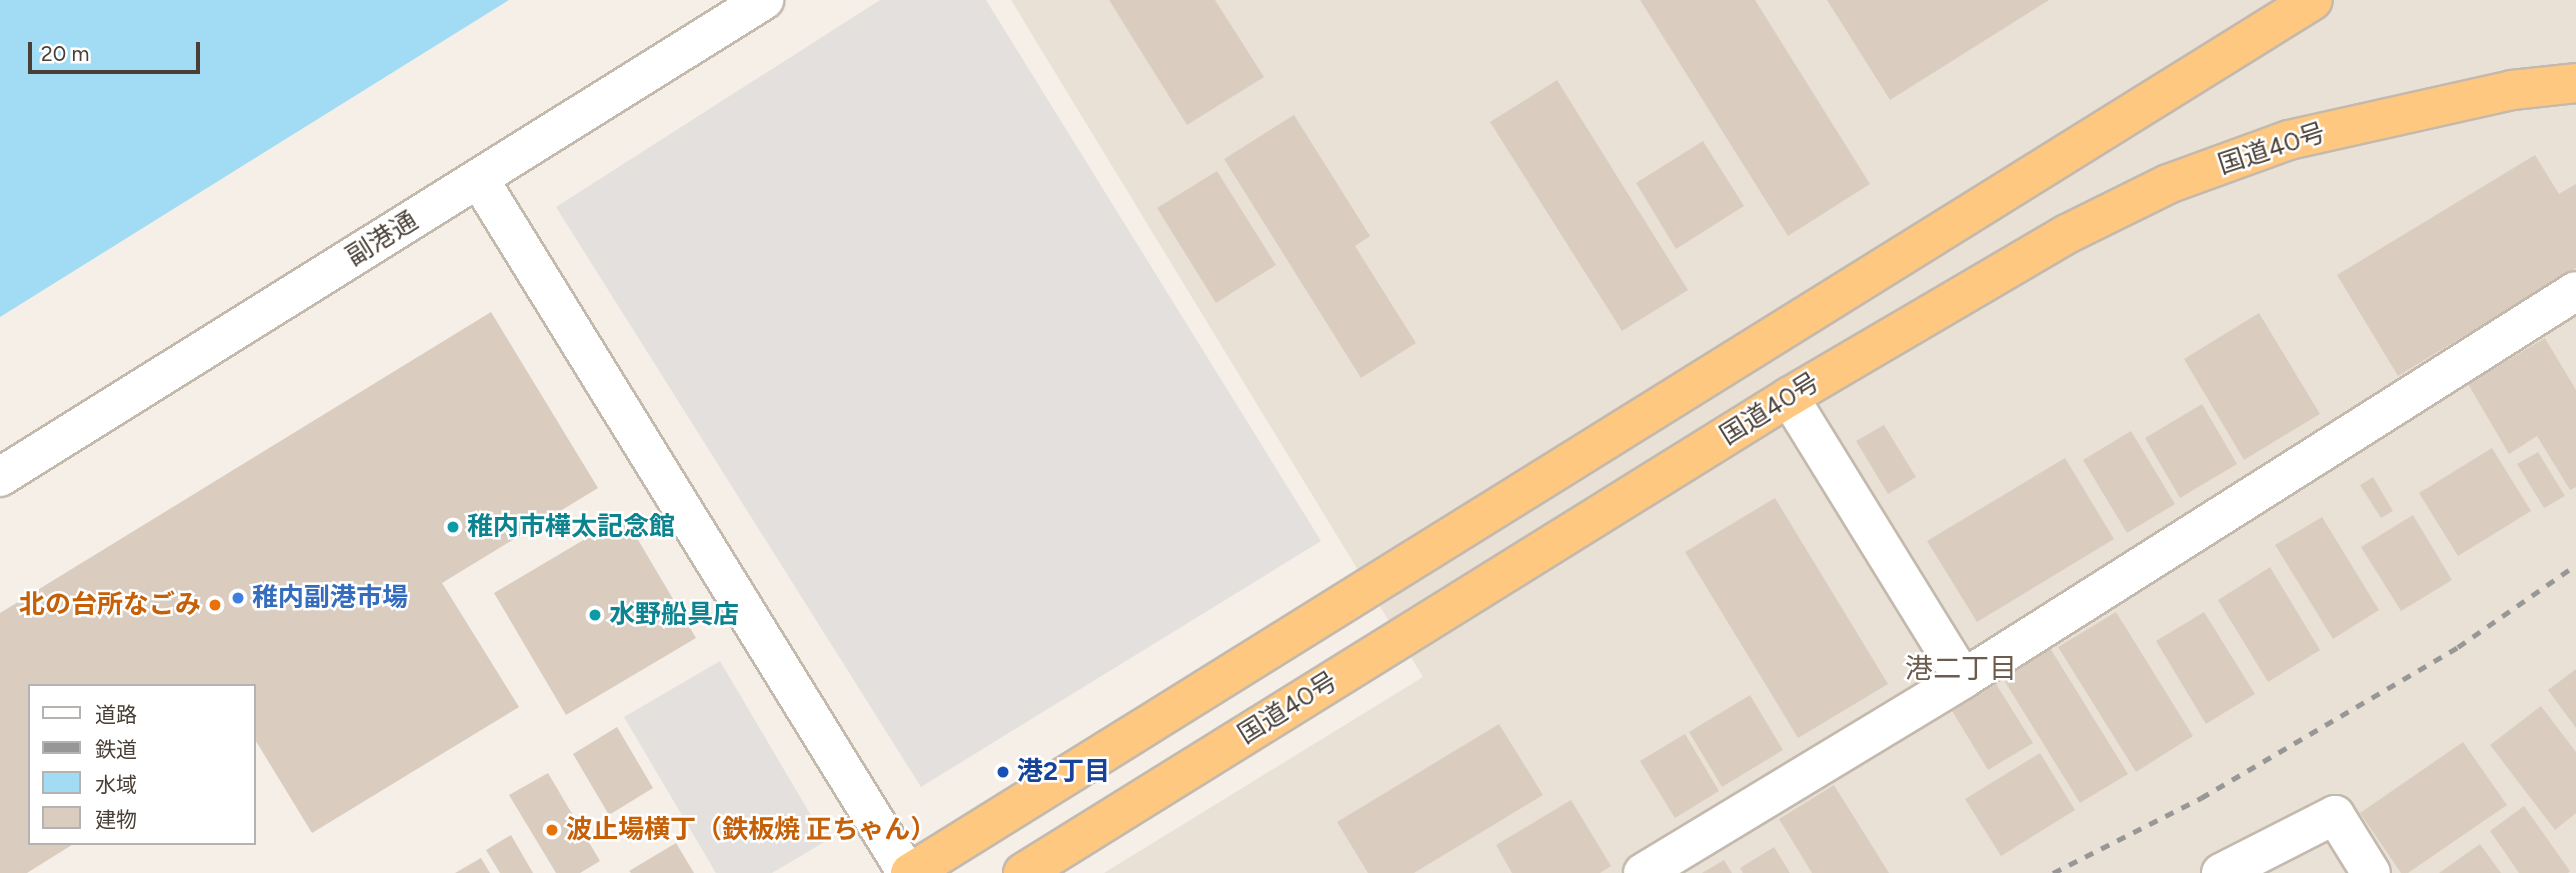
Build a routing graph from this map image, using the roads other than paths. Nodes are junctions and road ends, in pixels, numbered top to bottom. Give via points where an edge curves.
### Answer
1 (764, 0) edge
2 (2313, 0) edge
3 (2576, 83) edge
4 (479, 179) junction
5 (2576, 291) edge
6 (1789, 397) junction
7 (0, 477) edge
8 (1963, 679) junction
9 (909, 873) edge
10 (1023, 873) edge
11 (1643, 873) edge
12 (2221, 873) edge
13 (2371, 873) edge

1 - 4 street, 副港通
2 - 9 highway
3 - 6 highway, 国道40号 via 2499,93 2289,140 2168,184 2067,234
4 - 7 street, 副港通
4 - 9 street
5 - 8 street
6 - 8 street
6 - 10 highway, 国道40号
8 - 11 street
12 - 13 street via 2335,815

